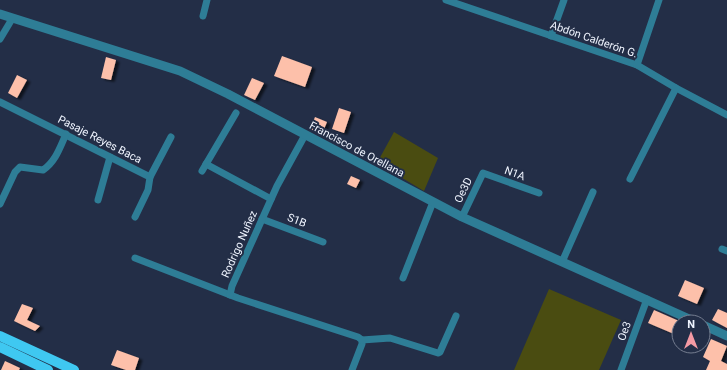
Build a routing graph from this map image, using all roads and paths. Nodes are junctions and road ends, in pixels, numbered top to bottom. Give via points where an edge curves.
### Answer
1 (206, 0) edge
2 (446, 0) edge
3 (564, 0) edge
4 (659, 0) edge
5 (0, 14) edge
6 (203, 16) dead end
7 (12, 19) junction
8 (551, 36) junction
9 (0, 39) edge
10 (637, 65) junction
11 (676, 88) junction
12 (0, 102) edge
13 (236, 113) dead end
14 (727, 115) edge
15 (66, 134) junction
16 (305, 135) junction
17 (170, 137) dead end
18 (110, 156) junction
19 (483, 173) joint
20 (150, 177) junction
21 (630, 179) dead end
22 (593, 192) dead end
23 (538, 194) dead end
24 (272, 199) junction
25 (98, 200) dead end
26 (433, 202) junction
27 (0, 204) edge
28 (135, 217) dead end
29 (462, 217) junction
30 (262, 218) junction
31 (323, 242) dead end
32 (135, 258) dead end
33 (562, 262) junction
34 (403, 278) dead end
35 (230, 295) junction
36 (647, 299) junction
37 (679, 314) edge
38 (456, 316) dead end
39 (711, 329) edge
40 (0, 336) edge
41 (727, 336) edge
42 (362, 340) junction
43 (0, 347) edge
44 (48, 370) edge
45 (74, 370) edge
46 (352, 370) edge
47 (621, 370) edge

1 - 6 street
2 - 8 street, Abdón Calderón G.
3 - 8 street
4 - 10 street
5 - 7 street, Francisco de Orellana
7 - 9 street
7 - 16 street, Francisco de Orellana via 180,72
8 - 10 street, Abdón Calderón G.
10 - 11 street, Abdón Calderón G.
11 - 14 street, Abdón Calderón G.
11 - 21 street
12 - 15 street, Pasaje Reyes Baca
13 - 24 street via 204,167
15 - 18 street, Pasaje Reyes Baca
15 - 27 street via 55,159 43,170 20,167 15,172
16 - 24 street, Rodrigo Nuñez
16 - 26 street, Francisco de Orellana
17 - 20 street
18 - 20 street, Pasaje Reyes Baca
18 - 25 street
19 - 23 street, N1A
19 - 29 street, Oe3D
20 - 28 street, Pasaje Reyes Baca via 148,190
22 - 33 street
24 - 30 street, Rodrigo Nuñez
26 - 29 street, Francisco de Orellana
26 - 34 street
29 - 33 street, Francisco de Orellana
30 - 31 street, S1B
30 - 35 street, Rodrigo Nuñez
32 - 35 street
33 - 36 street, Francisco de Orellana
35 - 42 street, Rodrigo Nuñez via 300,320 358,336
36 - 37 street, Francisco de Orellana
36 - 47 street, Oe3
38 - 42 street via 438,354 390,338
39 - 41 street
40 - 45 main road
42 - 46 street
43 - 44 main road

